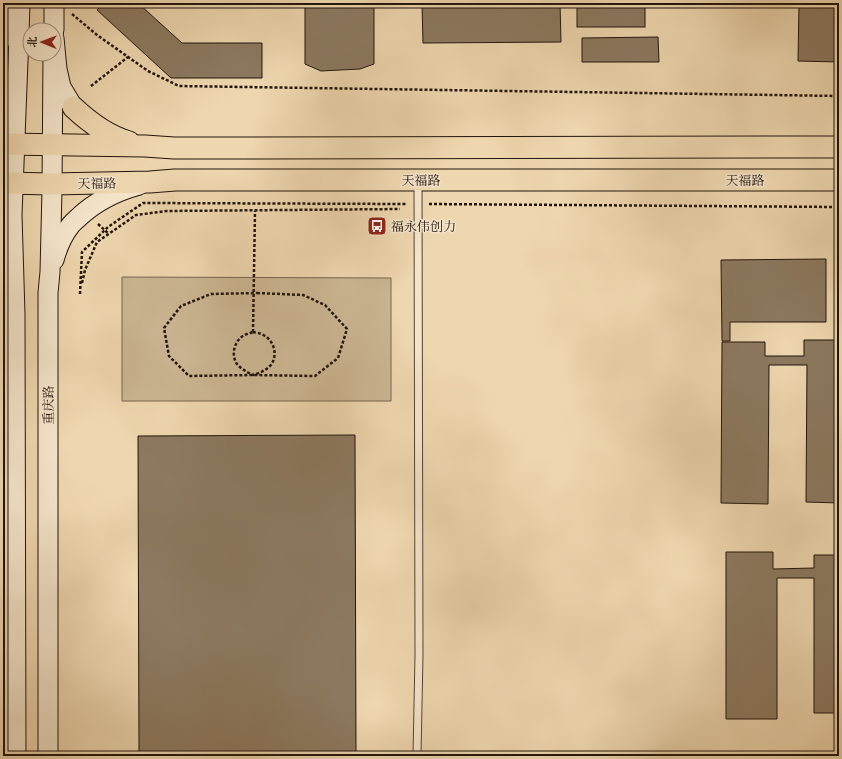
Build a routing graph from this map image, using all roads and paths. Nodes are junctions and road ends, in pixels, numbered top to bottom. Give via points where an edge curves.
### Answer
1 (12, 3) edge
2 (20, 3) edge
3 (61, 7) edge
4 (56, 22) edge
5 (3, 38) edge
6 (128, 57) junction
7 (53, 62) edge
8 (56, 62) edge
9 (91, 86) dead end
10 (839, 96) edge
11 (73, 107) joint
12 (9, 144) edge
13 (52, 144) junction
14 (146, 146) junction
15 (839, 147) edge
16 (418, 180) junction
17 (839, 180) edge
18 (150, 182) junction
19 (8, 183) edge
20 (52, 184) junction
21 (418, 204) junction
22 (839, 207) edge
23 (400, 209) dead end
24 (255, 210) junction
25 (88, 216) junction
26 (105, 230) junction
27 (109, 234) junction
28 (50, 272) junction
29 (253, 293) junction
30 (3, 327) edge
31 (253, 332) junction
32 (15, 352) junction
33 (253, 375) junction
34 (16, 756) edge
35 (48, 756) edge
36 (417, 756) edge

1 - 5 main road
2 - 12 main road
3 - 4 main road
3 - 6 path
6 - 9 path
6 - 10 path via 148,71 178,86
7 - 13 main road, 重庆路
8 - 11 main road via 62,87
11 - 14 main road via 101,130
12 - 13 main road
12 - 19 main road
13 - 14 main road
13 - 20 main road, 重庆路
14 - 15 main road
16 - 17 main road, 天福路
16 - 18 main road, 天福路
16 - 21 lane
18 - 20 main road, 天福路
18 - 25 main road via 112,194
19 - 20 main road, 天福路
19 - 32 main road via 12,215
20 - 28 main road, 重庆路
21 - 22 path
21 - 26 path via 142,203
21 - 36 lane
23 - 24 path
24 - 27 path via 167,211 136,215
24 - 29 path
25 - 26 path
25 - 28 main road via 70,225 56,252
26 - 27 path
26 - 27 path via 82,252 80,294 85,270 97,242
28 - 35 main road, 重庆路
29 - 31 path
29 - 33 path via 211,294 181,306 164,328 169,356 189,376
29 - 33 path via 303,295 325,305 348,329 338,358 315,376
30 - 32 main road
31 - 33 path via 246,334 236,343 234,356 241,368
31 - 33 path via 271,340 275,353 270,366
32 - 34 main road

